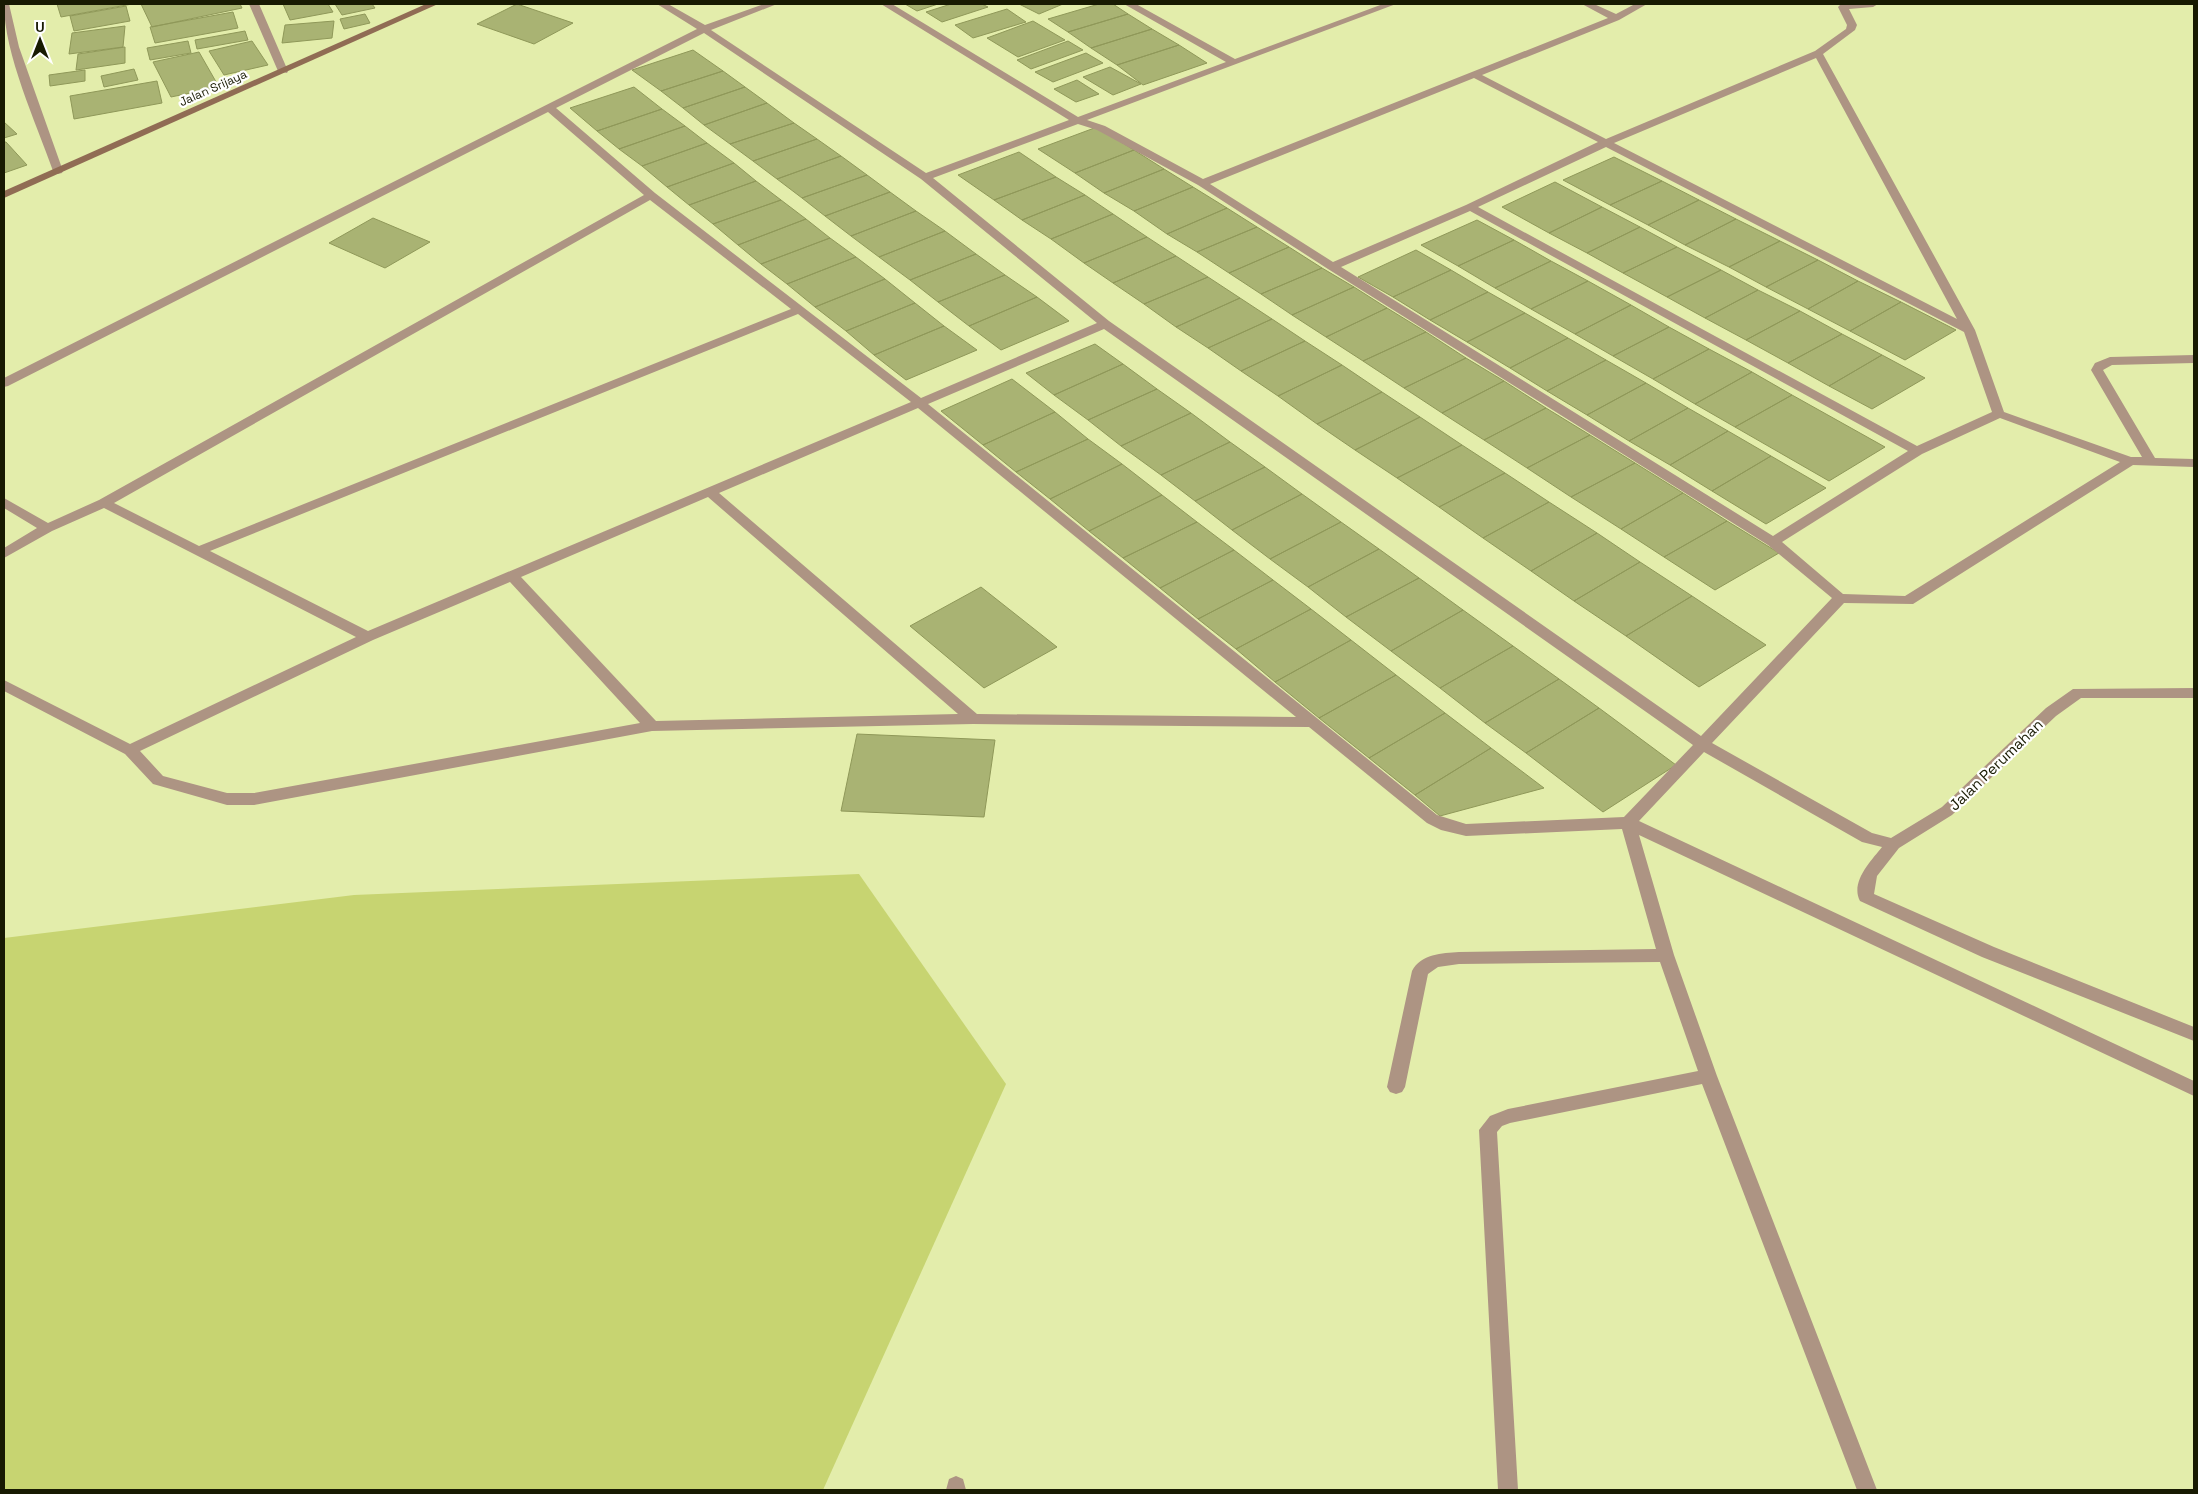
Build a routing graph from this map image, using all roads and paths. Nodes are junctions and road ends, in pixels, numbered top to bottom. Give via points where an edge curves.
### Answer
1 (4, 4) edge
2 (254, 4) edge
3 (433, 4) edge
4 (662, 4) edge
5 (772, 4) edge
6 (886, 4) edge
7 (1129, 4) edge
8 (1391, 4) edge
9 (1587, 4) edge
10 (1642, 4) edge
11 (1873, 4) edge
12 (1842, 5) edge
13 (1616, 18) junction
14 (704, 29) junction
15 (14, 47) junction
16 (4, 51) edge
17 (1818, 53) junction
18 (1234, 62) junction
19 (283, 70) junction
20 (1475, 74) junction
21 (549, 107) junction
22 (1076, 120) junction
23 (1605, 143) junction
24 (58, 171) junction
25 (925, 177) junction
26 (1202, 183) junction
27 (4, 196) edge
28 (651, 196) junction
29 (1470, 207) junction
30 (1332, 267) junction
31 (799, 310) junction
32 (1105, 324) junction
33 (1969, 330) junction
34 (2194, 359) edge
35 (4, 383) edge
36 (920, 403) junction
37 (1998, 414) junction
38 (1917, 451) junction
39 (2130, 461) junction
40 (2194, 462) edge
41 (2152, 463) junction
42 (710, 492) junction
43 (4, 502) edge
44 (104, 502) junction
45 (47, 528) junction
46 (1773, 542) junction
47 (201, 550) junction
48 (4, 554) edge
49 (512, 576) junction
50 (1840, 598) junction
51 (368, 637) junction
52 (4, 685) edge
53 (2194, 692) edge
54 (973, 719) junction
55 (1313, 722) junction
56 (652, 726) junction
57 (1703, 745) junction
58 (130, 750) junction
59 (1628, 823) junction
60 (1893, 844) junction
61 (1666, 955) junction
62 (2194, 1034) edge
63 (1708, 1076) junction
64 (1396, 1087) dead end
65 (2194, 1089) edge
66 (1508, 1490) edge
67 (1867, 1490) edge

1 - 15 street
2 - 19 street
3 - 19 street, Jalan Srijaya
4 - 14 street
5 - 14 street
6 - 22 street
7 - 18 street
8 - 18 street
9 - 13 street
10 - 13 street
11 - 12 street
12 - 17 street via 1852,26
13 - 20 street
14 - 21 street
14 - 25 street
15 - 16 street
15 - 24 street
17 - 23 street
17 - 33 street
18 - 22 street
19 - 24 street, Jalan Srijaya
20 - 23 street
20 - 26 street
21 - 28 street
21 - 35 street
22 - 25 street
22 - 26 street via 1101,128
23 - 29 street
23 - 33 street
24 - 27 street, Jalan Srijaya
25 - 32 street
26 - 30 street
28 - 31 street
28 - 44 street
29 - 30 street
29 - 38 street
30 - 46 street
31 - 36 street
31 - 47 street
32 - 36 street
32 - 57 street
33 - 37 street
34 - 41 street via 2110,362 2097,370
36 - 42 street
36 - 55 street
37 - 38 street
37 - 39 street
38 - 46 street
39 - 41 street
39 - 50 street via 1908,601
40 - 41 street
42 - 49 street
42 - 54 street
43 - 45 street
44 - 45 street
44 - 47 street
45 - 48 street
46 - 50 street
47 - 51 street
49 - 51 street
49 - 56 street
50 - 57 street
51 - 58 street
52 - 58 street
53 - 60 street, Jalan Perumahan via 2078,693 2051,712 1947,811
54 - 55 street
54 - 56 street
55 - 59 street via 1432,819 1447,826 1466,830
56 - 58 street via 254,799 227,799 158,780
57 - 59 street
57 - 60 street via 1868,838
59 - 61 street
59 - 65 street
60 - 62 street, Jalan Perumahan via 1869,874 1866,897 1996,955
61 - 63 street
61 - 64 street via 1459,958 1426,964 1420,972
63 - 66 street via 1508,1116 1488,1130
63 - 67 street

